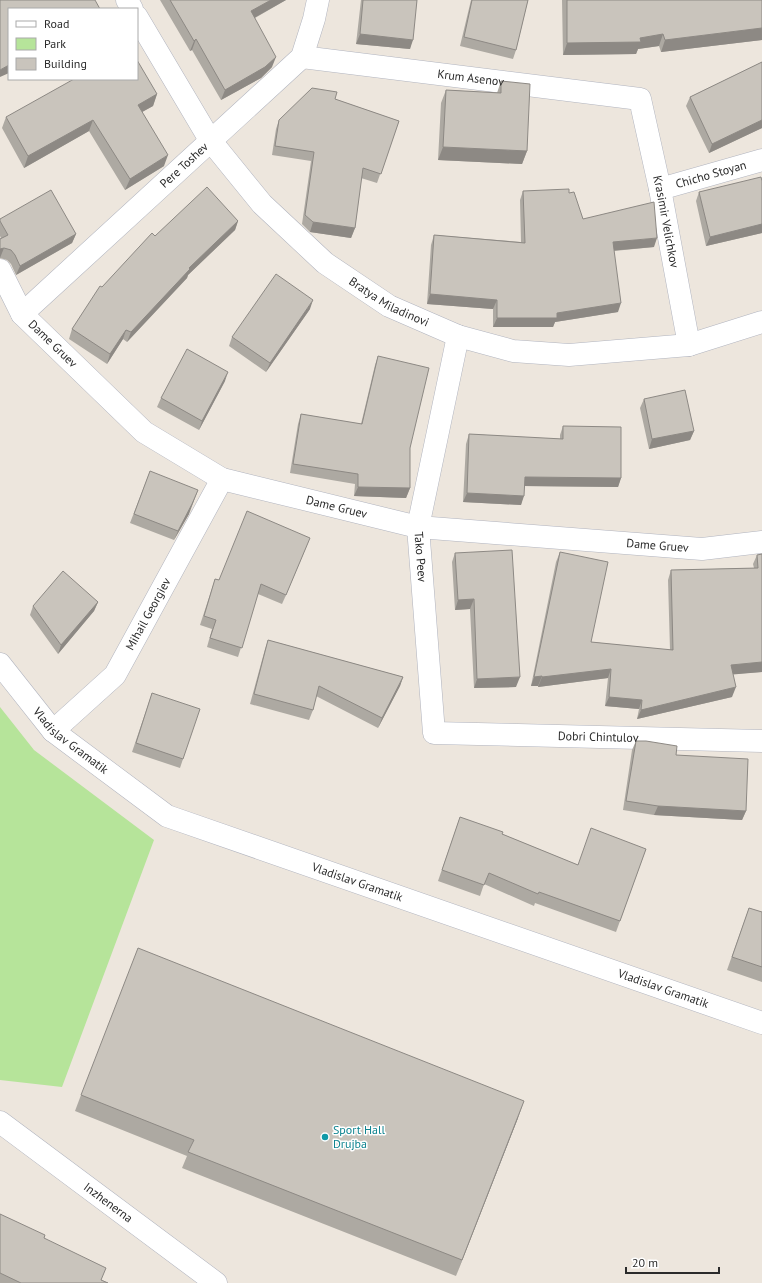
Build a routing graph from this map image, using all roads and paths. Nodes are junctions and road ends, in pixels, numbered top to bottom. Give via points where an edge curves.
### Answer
1 (318, 0) edge
2 (138, 19) edge
3 (302, 57) junction
4 (640, 99) joint
5 (210, 140) junction
6 (762, 160) edge
7 (660, 189) junction
8 (0, 270) edge
9 (22, 314) junction
10 (762, 322) edge
11 (458, 336) junction
12 (689, 345) junction
13 (222, 479) junction
14 (418, 527) junction
15 (762, 542) edge
16 (0, 664) edge
17 (53, 731) junction
18 (434, 733) joint
19 (762, 741) edge
20 (762, 1023) edge
21 (0, 1122) edge
22 (216, 1283) edge

1 - 3 street
2 - 5 street, Bratya Miladinovi
3 - 4 street, Krum Asenov
3 - 5 street, Pere Toshev
4 - 7 street, Krasimir Velichkov
5 - 9 street, Pere Toshev
5 - 11 street, Bratya Miladinovi via 262,204 325,263 389,306
6 - 7 street, Chicho Stoyan
7 - 12 street, Krasimir Velichkov
8 - 9 street, Dame Gruev
9 - 13 street, Dame Gruev via 144,432
10 - 12 street, Bratya Miladinovi
11 - 12 street, Bratya Miladinovi via 513,351 569,355
11 - 14 street, Tako Peev
13 - 14 street, Dame Gruev
13 - 17 street, Mihail Georgiev via 115,675
14 - 15 street, Dame Gruev via 702,549
14 - 18 street, Tako Peev
16 - 17 street, Vladislav Gramatik
17 - 20 street, Vladislav Gramatik via 167,816
18 - 19 street, Dobri Chintulov
21 - 22 street, Inzhenerna

